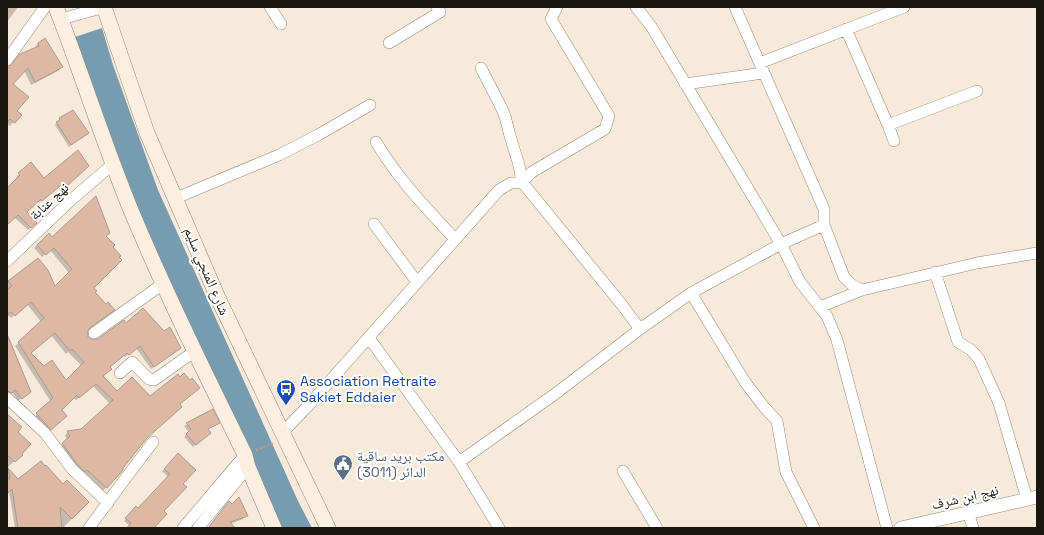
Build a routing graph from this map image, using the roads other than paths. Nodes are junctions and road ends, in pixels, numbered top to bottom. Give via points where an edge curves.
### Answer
1 (44, 7) edge
2 (104, 7) edge
3 (270, 7) edge
4 (438, 7) edge
5 (557, 7) edge
6 (636, 7) edge
7 (735, 7) edge
8 (904, 7) edge
9 (58, 13) edge
10 (281, 24) dead end
11 (846, 29) junction
12 (389, 43) dead end
13 (7, 60) edge
14 (481, 68) dead end
15 (762, 68) junction
16 (685, 84) junction
17 (977, 91) dead end
18 (370, 105) dead end
19 (888, 125) junction
20 (894, 141) dead end
21 (376, 142) dead end
22 (113, 164) junction
23 (522, 182) junction
24 (176, 198) junction
25 (374, 224) dead end
26 (824, 225) junction
27 (455, 239) junction
28 (782, 244) junction
29 (1037, 253) edge
30 (9, 256) edge
31 (935, 272) junction
32 (416, 282) junction
33 (164, 283) junction
34 (862, 290) junction
35 (691, 294) junction
36 (820, 307) junction
37 (640, 329) junction
38 (94, 333) dead end
39 (369, 338) junction
40 (195, 351) junction
41 (120, 373) dead end
42 (7, 398) edge
43 (278, 438) junction
44 (153, 442) dead end
45 (249, 457) junction
46 (459, 462) junction
47 (623, 471) dead end
48 (1032, 498) edge
49 (108, 503) junction
50 (968, 512) junction
51 (89, 528) edge
52 (184, 528) edge
53 (198, 528) edge
54 (274, 528) edge
55 (328, 528) edge
56 (499, 528) edge
57 (656, 528) edge
58 (814, 528) edge
59 (887, 528) edge
60 (901, 528) edge
61 (973, 528) edge

1 - 13 street
2 - 9 street
2 - 24 main road, شارع المنجي سليم via 147,133
3 - 10 street
4 - 12 street via 440,12
5 - 23 street via 551,19 609,116 605,129 532,172
6 - 16 street via 651,26
7 - 15 street
8 - 11 street
9 - 22 main road
11 - 15 street
11 - 19 street
14 - 23 street via 505,116
15 - 16 street
15 - 26 street via 824,209
16 - 28 street
17 - 19 street
18 - 24 street via 279,155
19 - 20 street
21 - 27 street via 401,180
22 - 30 street, نهج عنابة
22 - 33 main road
23 - 27 street via 511,183 499,190
23 - 37 street
24 - 43 main road, شارع المنجي سليم
25 - 32 street
26 - 28 street
26 - 34 street via 844,277
27 - 32 street
28 - 35 street
28 - 36 street via 800,282
29 - 31 street
31 - 34 street
31 - 48 street via 958,342 971,350 979,360 999,403
32 - 39 street
33 - 38 street
33 - 40 main road
34 - 36 street
35 - 37 street
35 - 58 street via 746,382 777,421 786,472
36 - 59 street via 827,316 837,340
37 - 46 street via 555,394
39 - 43 street
39 - 46 street
40 - 41 street via 154,380 149,379 132,362
40 - 45 main road
42 - 49 street via 45,432 72,469
43 - 55 main road, شارع المنجي سليم
44 - 49 street
45 - 52 street
45 - 53 street
45 - 54 main road
46 - 56 street
47 - 57 street
48 - 50 street, نهج ابن شرف
49 - 51 street
50 - 60 street, نهج ابن شرف
50 - 61 street

